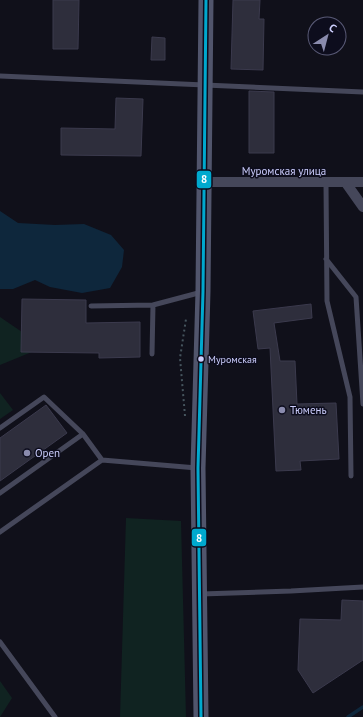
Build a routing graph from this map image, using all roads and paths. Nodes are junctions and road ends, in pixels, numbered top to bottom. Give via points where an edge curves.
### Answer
1 (206, 0) edge
2 (0, 76) edge
3 (205, 85) junction
4 (363, 92) edge
5 (204, 182) junction
6 (363, 182) edge
7 (326, 183) junction
8 (346, 183) junction
9 (363, 207) edge
10 (326, 259) junction
11 (203, 291) junction
12 (153, 305) junction
13 (91, 306) dead end
14 (361, 327) edge
15 (152, 354) dead end
16 (363, 404) edge
17 (0, 428) edge
18 (83, 434) junction
19 (102, 460) junction
20 (198, 468) junction
21 (351, 476) dead end
22 (0, 493) edge
23 (0, 532) edge
24 (363, 587) edge
25 (200, 594) junction
26 (0, 642) edge
27 (54, 717) edge
28 (201, 717) edge

1 - 3 main road
2 - 3 lane
3 - 4 lane
3 - 5 main road
5 - 7 street, Муромская улица
5 - 11 main road
6 - 8 street, Муромская улица
7 - 8 street, Муромская улица
7 - 10 lane
8 - 9 street
10 - 14 lane via 356,297
10 - 21 lane via 327,301 350,397
11 - 12 lane
11 - 20 main road
12 - 13 lane
12 - 15 lane
14 - 16 lane
17 - 18 lane via 44,397
18 - 19 lane
18 - 22 lane
19 - 20 lane
19 - 23 lane
20 - 25 main road
24 - 25 lane
25 - 28 main road
26 - 27 lane

